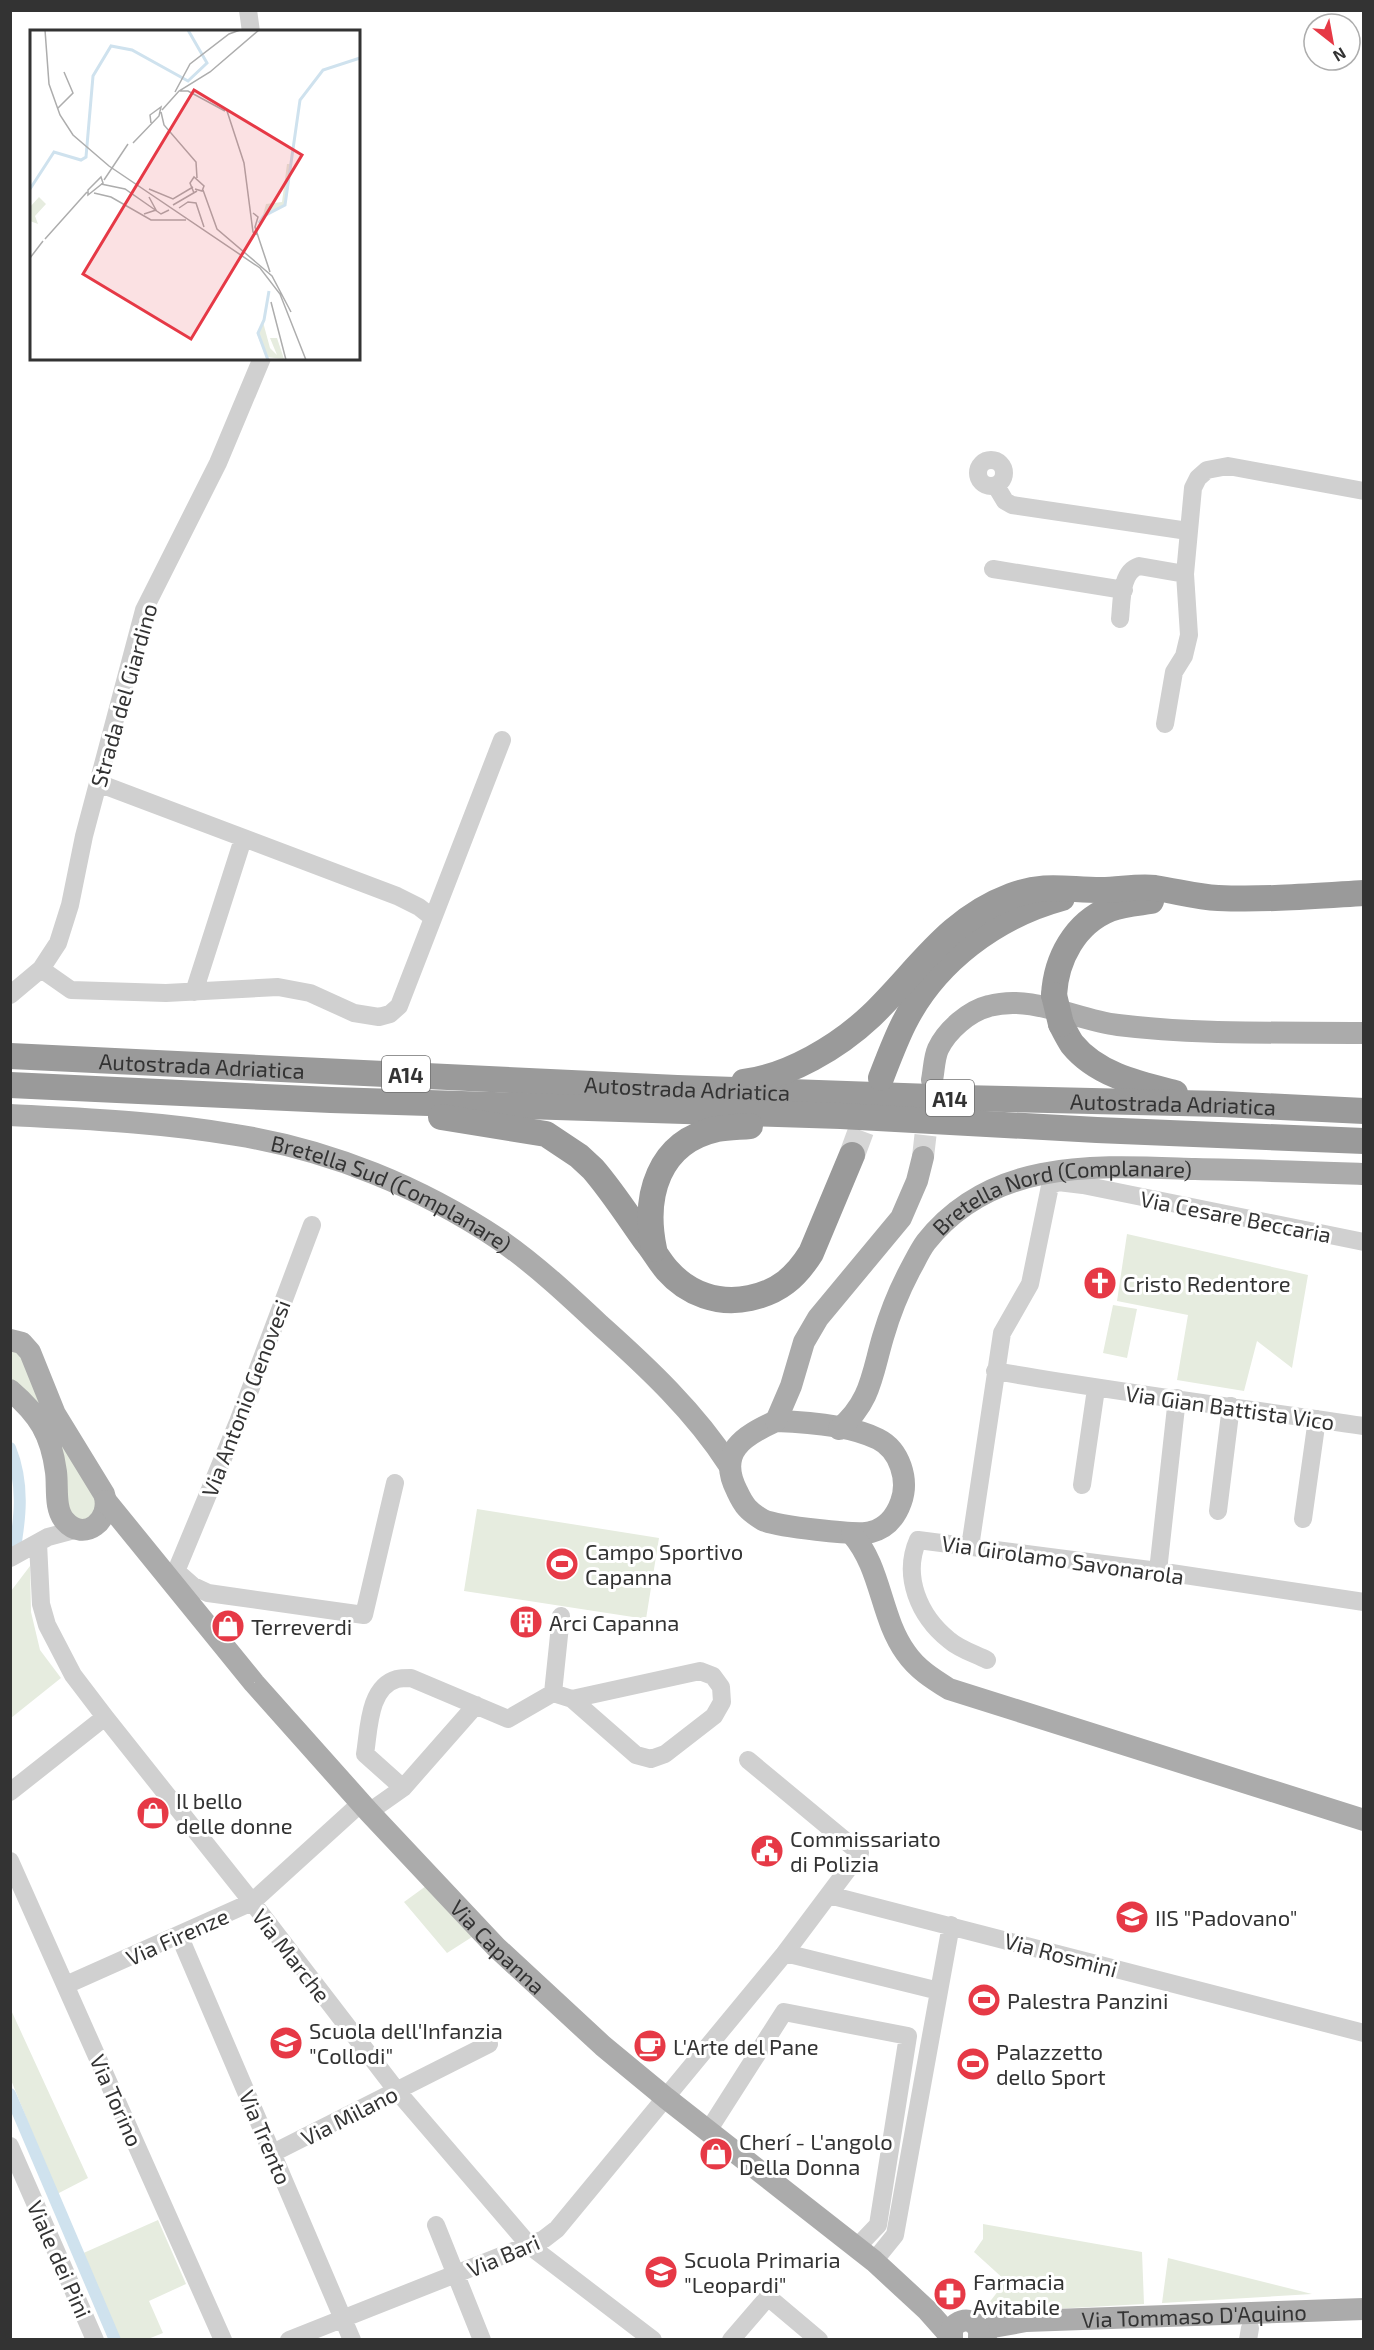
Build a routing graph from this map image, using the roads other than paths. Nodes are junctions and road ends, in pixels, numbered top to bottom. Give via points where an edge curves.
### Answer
1 (248, 10) edge
2 (251, 30) edge
3 (261, 360) edge
4 (996, 486) dead end
5 (1364, 490) edge
6 (1188, 531) junction
7 (993, 569) dead end
8 (1185, 574) junction
9 (1124, 590) junction
10 (1119, 619) dead end
11 (1165, 724) dead end
12 (502, 740) dead end
13 (98, 783) junction
14 (243, 839) junction
15 (1101, 890) junction
16 (1190, 894) junction
17 (1364, 894) edge
18 (433, 918) junction
19 (41, 969) junction
20 (194, 992) junction
21 (10, 995) edge
22 (1364, 1033) edge
23 (10, 1056) edge
24 (881, 1078) tunnel mouth
25 (932, 1080) tunnel mouth
26 (10, 1085) edge
27 (677, 1088) junction
28 (331, 1100) junction
29 (1222, 1104) junction
30 (1364, 1111) edge
31 (10, 1115) edge
32 (841, 1116) junction
33 (1364, 1141) edge
34 (852, 1155) tunnel mouth
35 (923, 1157) tunnel mouth
36 (1364, 1174) edge
37 (312, 1225) dead end
38 (1364, 1242) edge
39 (655, 1252) junction
40 (10, 1340) edge
41 (995, 1371) junction
42 (791, 1386) junction
43 (870, 1387) junction
44 (1096, 1389) junction
45 (10, 1390) edge
46 (1177, 1398) junction
47 (1231, 1406) junction
48 (1317, 1419) junction
49 (776, 1421) junction
50 (806, 1422) junction
51 (702, 1425) junction
52 (1364, 1426) edge
53 (839, 1429) junction
54 (750, 1433) junction
55 (879, 1439) junction
56 (729, 1465) junction
57 (395, 1483) dead end
58 (1082, 1485) dead end
59 (106, 1501) junction
60 (1218, 1511) dead end
61 (61, 1515) junction
62 (1303, 1519) dead end
63 (127, 1525) junction
64 (88, 1527) junction
65 (885, 1527) junction
66 (852, 1534) junction
67 (43, 1540) junction
68 (970, 1547) junction
69 (15, 1556) edge
70 (874, 1571) junction
71 (1158, 1571) junction
72 (174, 1576) junction
73 (1364, 1602) edge
74 (561, 1616) dead end
75 (987, 1660) dead end
76 (553, 1693) junction
77 (572, 1699) junction
78 (476, 1705) junction
79 (105, 1718) junction
80 (748, 1760) dead end
81 (403, 1788) junction
82 (10, 1792) edge
83 (365, 1807) junction
84 (1364, 1820) edge
85 (384, 1828) junction
86 (10, 1861) edge
87 (829, 1895) junction
88 (252, 1902) junction
89 (951, 1926) junction
90 (179, 1935) junction
91 (785, 1953) junction
92 (66, 1985) junction
93 (939, 1991) junction
94 (1364, 2033) edge
95 (489, 2044) dead end
96 (397, 2091) junction
97 (666, 2098) junction
98 (708, 2131) junction
99 (10, 2146) edge
100 (273, 2153) junction
101 (436, 2225) dead end
102 (530, 2247) junction
103 (866, 2254) junction
104 (456, 2275) junction
105 (1364, 2309) edge
106 (344, 2318) junction
107 (965, 2333) edge
108 (95, 2340) edge
109 (224, 2340) edge
110 (289, 2340) edge
111 (352, 2340) edge
112 (482, 2340) edge
113 (653, 2340) edge
114 (731, 2340) edge
115 (819, 2340) edge

1 - 2 street
3 - 13 street, Strada del Giardino via 218,463 144,610
4 - 6 street via 1012,505
5 - 6 street via 1217,467 1206,470 1193,488
6 - 8 street
7 - 9 street
8 - 9 street via 1135,567 1127,574
8 - 11 street via 1189,635 1184,656 1174,672
9 - 10 street
12 - 18 street
13 - 14 street
13 - 19 street, Strada del Giardino via 70,905 58,943
14 - 18 street via 397,896
14 - 20 street
15 - 16 highway via 1143,887
15 - 24 highway via 1057,899 1019,913 970,944 941,970 918,1000
15 - 27 highway via 1041,887 987,907 952,930 871,1016 820,1053 772,1076
16 - 17 highway via 1249,898
16 - 29 highway, bridge via 1123,905 1094,918 1066,949 1057,970 1054,995 1060,1024 1072,1044 1095,1064 1122,1078
18 - 20 street via 399,1006 390,1014 379,1017 354,1013 310,993 278,987
19 - 20 street via 71,990
19 - 21 street, Strada del Giardino
22 - 25 main road via 1238,1032 1116,1025 1035,1004 1005,1003 987,1006 950,1031 938,1050
23 - 27 highway, Autostrada Adriatica / A14
26 - 28 highway, Autostrada Adriatica / A14
27 - 29 highway, Autostrada Adriatica / A14
28 - 32 highway, Autostrada Adriatica / A14
28 - 39 highway via 546,1134 593,1169
29 - 30 highway, Autostrada Adriatica / A14
31 - 51 main road, Bretella Sud (Complanare) via 135,1122 238,1135 308,1151 375,1173 441,1204 541,1271
32 - 33 highway, Autostrada Adriatica / A14
32 - 39 highway via 717,1129 680,1147 665,1162 653,1191 650,1224
34 - 39 highway via 811,1253 791,1280 778,1289 726,1301 696,1293 666,1269
35 - 42 main road via 901,1218 818,1318 804,1342
36 - 43 main road, Bretella Nord (Complanare) via 1076,1167 1030,1175 993,1189 955,1212 925,1242 900,1289
37 - 72 street, Via Antonio Genovesi via 238,1422
38 - 41 street, Via Cesare Beccaria via 1058,1182 1050,1186 1030,1284 1002,1333
40 - 59 main road, Via Capanna via 22,1343 30,1352 55,1414
41 - 44 street, Via Gian Battista Vico
41 - 68 street, Via Cesare Beccaria
42 - 49 main road
42 - 50 main road
43 - 53 main road, Bretella Nord (Complanare) via 861,1407
43 - 55 main road, Bretella Nord (Complanare)
44 - 46 street, Via Gian Battista Vico
44 - 58 street, Via Gian Battista Vico
45 - 61 main road via 29,1406 49,1438
46 - 47 street, Via Gian Battista Vico
46 - 71 street
47 - 48 street, Via Gian Battista Vico
47 - 60 street
48 - 52 street, Via Gian Battista Vico
48 - 62 street
49 - 50 main road
49 - 54 main road
50 - 53 main road
51 - 54 main road, Bretella Sud (Complanare) via 734,1434
51 - 56 main road, Bretella Sud (Complanare)
53 - 55 main road
54 - 56 main road via 735,1447
55 - 65 main road via 894,1452 904,1472 905,1492 898,1511
56 - 66 main road via 731,1479 745,1508 766,1522
57 - 72 street via 364,1615 208,1593
59 - 63 main road, Via Capanna
59 - 64 main road via 105,1514
61 - 64 main road via 71,1526
61 - 67 street
63 - 64 main road via 108,1522
63 - 72 main road, Via Capanna
64 - 67 street
65 - 66 main road
65 - 70 main road
66 - 70 main road
67 - 69 street
67 - 79 street, Via Marche via 41,1604 47,1625 73,1675
68 - 71 street, Via Girolamo Savonarola
68 - 75 street, Via Girolamo Savonarola via 918,1540 911,1556 911,1583 928,1619 950,1641
70 - 84 main road via 886,1611 907,1655 949,1689
71 - 73 street, Via Girolamo Savonarola
72 - 83 main road, Via Capanna via 254,1683
74 - 76 street
76 - 77 street
76 - 78 street via 508,1719
77 - 77 street via 700,1671 713,1676 721,1687 722,1702 714,1716 665,1754 651,1759 636,1755
78 - 81 street
78 - 81 street via 411,1678 396,1679 382,1688 374,1702 365,1754
79 - 82 street
79 - 88 street, Via Marche
80 - 87 street via 860,1853
81 - 83 street, Via Firenze
81 - 85 street
83 - 85 main road, Via Capanna
83 - 88 street, Via Firenze
85 - 97 main road, Via Capanna via 528,1978
86 - 92 street, Via Torino
87 - 89 street, Via Rosmini
87 - 91 street
88 - 90 street, Via Firenze
88 - 96 street, Via Marche
89 - 93 street
89 - 94 street, Via Rosmini
90 - 92 street, Via Firenze
90 - 100 street, Via Trento
91 - 93 street
91 - 97 street
92 - 109 street, Via Torino
93 - 103 street via 895,2235
95 - 96 street, Via Milano
96 - 100 street, Via Milano
96 - 102 street, Via Marche
97 - 98 main road, Via Capanna
97 - 102 street, Via Bari via 557,2229
98 - 103 main road, Via Capanna
98 - 103 street via 784,2012 908,2036 878,2224
99 - 108 street, Viale dei Pini
100 - 106 street, Via Trento
101 - 104 street
102 - 104 street, Via Bari
102 - 113 street, Via Marche
103 - 107 main road, Via Capanna via 927,2310
104 - 106 street, Via Bari
104 - 112 street
105 - 107 main road, Via Tommaso D'Aquino via 1026,2321 1002,2318
106 - 110 street, Via Bari
106 - 111 street, Via Trento
114 - 115 street via 768,2297

